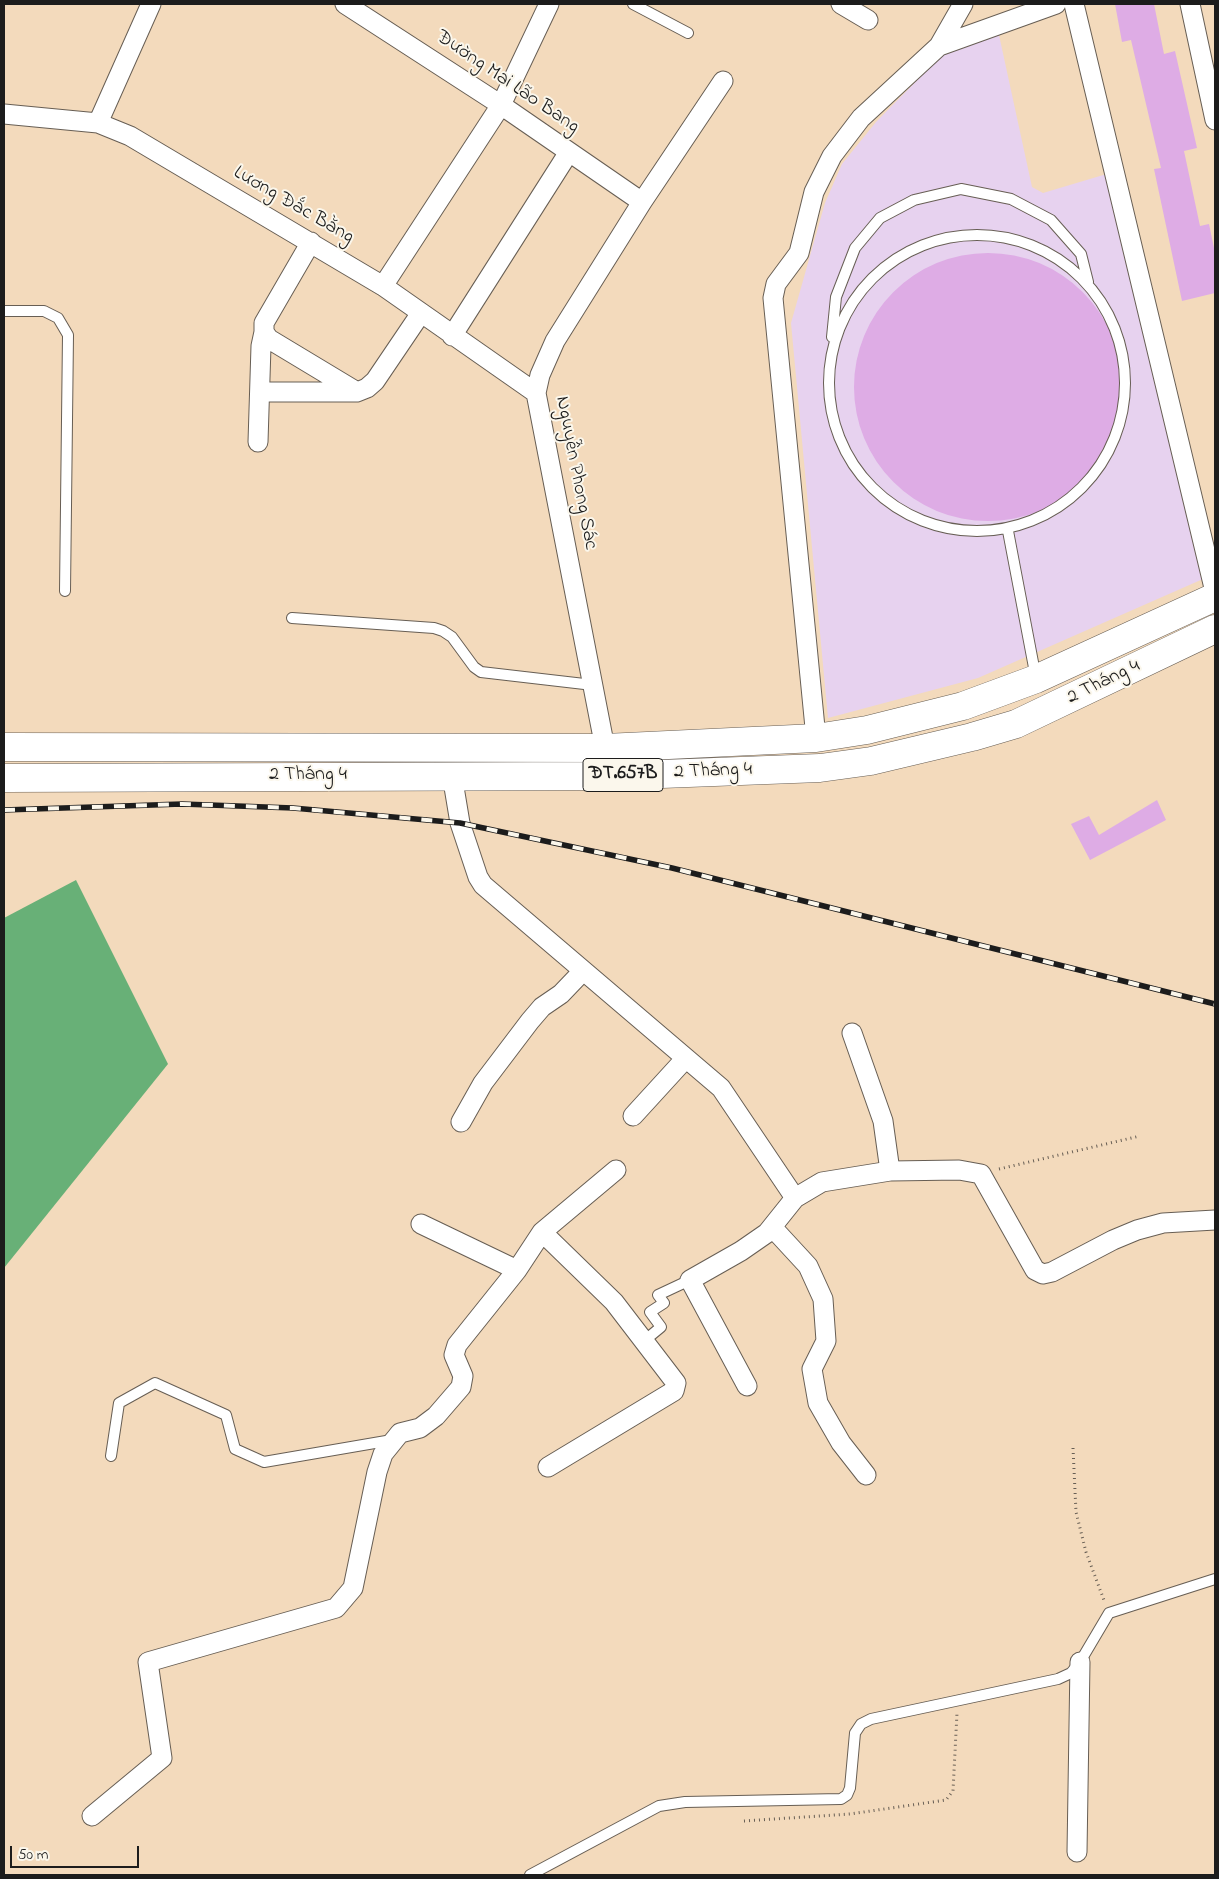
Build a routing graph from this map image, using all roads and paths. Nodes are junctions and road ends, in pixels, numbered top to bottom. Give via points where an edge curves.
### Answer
1 (151, 4) edge
2 (345, 4) edge
3 (549, 4) edge
4 (633, 4) edge
5 (841, 4) edge
6 (963, 4) edge
7 (1056, 4) edge
8 (1074, 4) edge
9 (1190, 4) edge
10 (868, 20) dead end
11 (688, 33) dead end
12 (939, 46) junction
13 (722, 81) dead end
14 (501, 105) junction
15 (4, 114) edge
16 (1215, 120) edge
17 (98, 123) junction
18 (569, 152) junction
19 (642, 202) junction
20 (311, 242) junction
21 (1088, 282) junction
22 (383, 286) junction
23 (4, 311) edge
24 (421, 313) junction
25 (264, 332) junction
26 (452, 336) junction
27 (828, 376) junction
28 (260, 392) junction
29 (357, 392) junction
30 (536, 392) junction
31 (258, 442) dead end
32 (1008, 531) junction
33 (65, 591) dead end
34 (1215, 592) edge
35 (1215, 598) edge
36 (292, 618) dead end
37 (1215, 629) edge
38 (1036, 679) junction
39 (593, 685) junction
40 (1046, 711) junction
41 (816, 738) junction
42 (4, 747) edge
43 (133, 747) junction
44 (605, 748) junction
45 (820, 768) junction
46 (452, 775) junction
47 (609, 776) junction
48 (132, 777) junction
49 (4, 778) edge
50 (583, 970) junction
51 (852, 1033) dead end
52 (686, 1058) junction
53 (633, 1116) dead end
54 (461, 1122) dead end
55 (1140, 1136) dead end
56 (616, 1170) dead end
57 (890, 1171) junction
58 (981, 1174) junction
59 (796, 1198) junction
60 (1215, 1220) edge
61 (421, 1224) dead end
62 (772, 1227) junction
63 (542, 1232) junction
64 (517, 1270) junction
65 (690, 1280) junction
66 (644, 1341) junction
67 (747, 1386) dead end
68 (392, 1440) junction
69 (1073, 1448) dead end
70 (111, 1456) dead end
71 (548, 1467) dead end
72 (866, 1475) dead end
73 (1215, 1579) edge
74 (1109, 1613) junction
75 (1080, 1662) junction
76 (958, 1700) junction
77 (92, 1816) dead end
78 (744, 1821) dead end
79 (1077, 1852) dead end
80 (530, 1875) edge

1 - 17 street
2 - 14 street, Đường Mai Lão Bang
3 - 14 street
4 - 11 lane
5 - 10 street
6 - 12 street
7 - 12 street
8 - 34 street
9 - 16 street
12 - 41 street via 875,103 845,136 814,192 799,253 776,284 773,298
13 - 19 street, Nguyễn Phong Sác
14 - 18 street, Đường Mai Lão Bang
14 - 22 street
15 - 17 street, Lương Đắc Bằng
17 - 20 street, Lương Đắc Bằng via 130,136
18 - 19 street, Đường Mai Lão Bang
18 - 26 street
19 - 30 street, Nguyễn Phong Sác via 555,341
20 - 22 street, Lương Đắc Bằng
20 - 25 street via 264,322
21 - 27 lane via 1047,250 997,234 959,234 910,249 868,281 840,324
21 - 27 lane via 1081,254 1051,220 1010,199 961,189 914,200 880,218 855,248 836,297
21 - 32 lane via 1115,326 1125,363 1123,415 1103,464 1068,502
22 - 24 street, Lương Đắc Bằng
23 - 33 lane via 44,312 58,318 68,335
24 - 26 street, Lương Đắc Bằng
24 - 29 street via 375,381
25 - 28 street
25 - 29 street via 269,339
26 - 30 street, Lương Đắc Bằng
27 - 32 lane via 836,431 861,477 893,506 900,512 948,530
28 - 29 street
28 - 31 street
30 - 39 street, Nguyễn Phong Sác
32 - 38 lane
35 - 38 main road, 2 Tháng 4 / ĐT.657B
36 - 39 lane via 434,628 452,637 481,672
37 - 40 main road, 2 Tháng 4 / ĐT.657B
38 - 40 main road
38 - 41 main road, 2 Tháng 4 / ĐT.657B via 914,720
39 - 44 street, Nguyễn Phong Sác
40 - 45 main road, 2 Tháng 4 / ĐT.657B via 972,737 870,761
41 - 44 main road, 2 Tháng 4 / ĐT.657B
41 - 45 main road
42 - 43 main road, 2 Tháng 4 / ĐT.657B
43 - 44 main road, 2 Tháng 4 / ĐT.657B
43 - 48 main road
44 - 47 main road
45 - 47 main road, 2 Tháng 4 / ĐT.657B
46 - 47 main road, 2 Tháng 4 / ĐT.657B
46 - 48 main road, 2 Tháng 4 / ĐT.657B
46 - 50 street via 460,823 478,876 491,892
48 - 49 main road, 2 Tháng 4 / ĐT.657B
50 - 52 street
50 - 54 street via 567,989 542,1007 530,1021 483,1083
51 - 57 street via 882,1121
52 - 53 street
52 - 59 street via 721,1088
55 - 58 path
56 - 63 street
57 - 58 street via 959,1170
57 - 59 street via 822,1182
58 - 60 street via 1035,1270 1043,1274 1137,1230 1162,1223
59 - 62 street
61 - 64 street
62 - 65 street via 755,1242
62 - 72 street via 808,1266 823,1299 826,1341 812,1369 818,1403 841,1443
63 - 64 street
63 - 66 street via 614,1302
64 - 68 street via 457,1345 454,1355 463,1376 461,1387 430,1422 400,1433
65 - 66 lane via 658,1294 664,1304 650,1312 661,1327
65 - 67 street
66 - 71 street via 676,1383 674,1391
68 - 70 lane via 264,1462 235,1449 226,1415 155,1383 119,1403
68 - 77 street via 377,1472 353,1588 336,1608 148,1662 162,1758
69 - 74 path via 1076,1512 1086,1552
73 - 74 lane
74 - 75 lane
75 - 76 lane via 1071,1673 1058,1679
75 - 79 street
76 - 78 path via 953,1791 946,1800 850,1814
76 - 80 lane via 861,1724 855,1733 850,1788 841,1799 685,1802 659,1806

